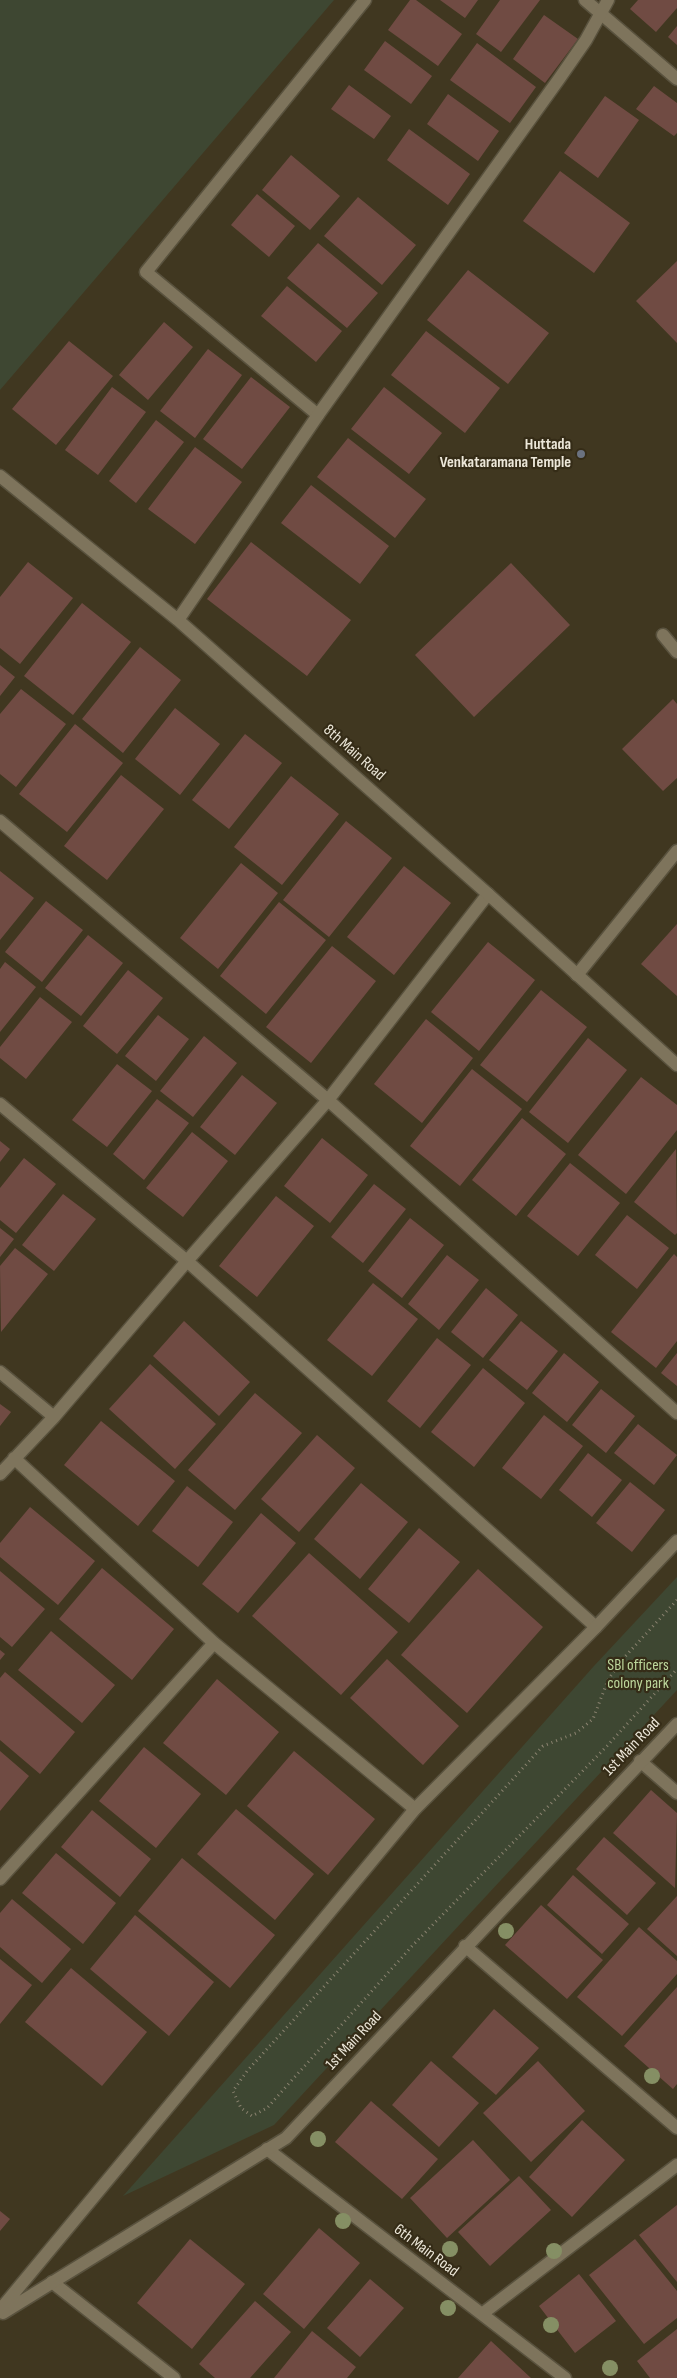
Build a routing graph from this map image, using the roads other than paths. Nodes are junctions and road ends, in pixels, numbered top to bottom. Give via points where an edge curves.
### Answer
1 (365, 0) edge
2 (585, 0) edge
3 (608, 0) edge
4 (602, 13) junction
5 (677, 79) edge
6 (318, 415) junction
7 (0, 476) edge
8 (178, 620) junction
9 (663, 635) dead end
10 (677, 652) edge
11 (0, 822) edge
12 (677, 851) edge
13 (488, 894) junction
14 (577, 974) junction
15 (677, 1065) edge
16 (328, 1100) junction
17 (0, 1104) edge
18 (187, 1261) junction
19 (0, 1372) edge
20 (677, 1413) edge
21 (54, 1417) junction
22 (14, 1458) junction
23 (0, 1474) edge
24 (677, 1541) edge
25 (596, 1627) junction
26 (214, 1643) junction
27 (677, 1724) edge
28 (640, 1761) junction
29 (677, 1793) edge
30 (415, 1809) junction
31 (0, 1879) edge
32 (464, 1946) junction
33 (677, 2128) edge
34 (267, 2150) junction
35 (677, 2165) edge
36 (52, 2282) junction
37 (0, 2310) edge
38 (482, 2314) junction
39 (0, 2315) edge
40 (174, 2378) edge
41 (565, 2378) edge

1 - 6 street via 146,272
2 - 4 street
3 - 4 street
4 - 5 street
4 - 6 street via 559,79
6 - 8 street
7 - 8 street, 8th Main Road
8 - 13 street, 8th Main Road
9 - 10 street
11 - 16 street
12 - 14 street
13 - 14 street, 8th Main Road
13 - 16 street
14 - 15 street, 8th Main Road
16 - 18 street
16 - 20 street
17 - 18 street
18 - 21 street
18 - 25 street
19 - 21 street
21 - 22 street
22 - 23 street
22 - 26 street
24 - 25 street
25 - 30 street
26 - 30 street
26 - 31 street
27 - 28 street, 1st Main Road
28 - 29 street
28 - 32 street, 1st Main Road
30 - 37 street
32 - 33 street
32 - 34 street, 1st Main Road via 286,2138
34 - 36 street, 1st Main Road
34 - 38 street, 6th Main Road
35 - 38 street
36 - 39 street, 1st Main Road
36 - 40 street
38 - 41 street, 6th Main Road

